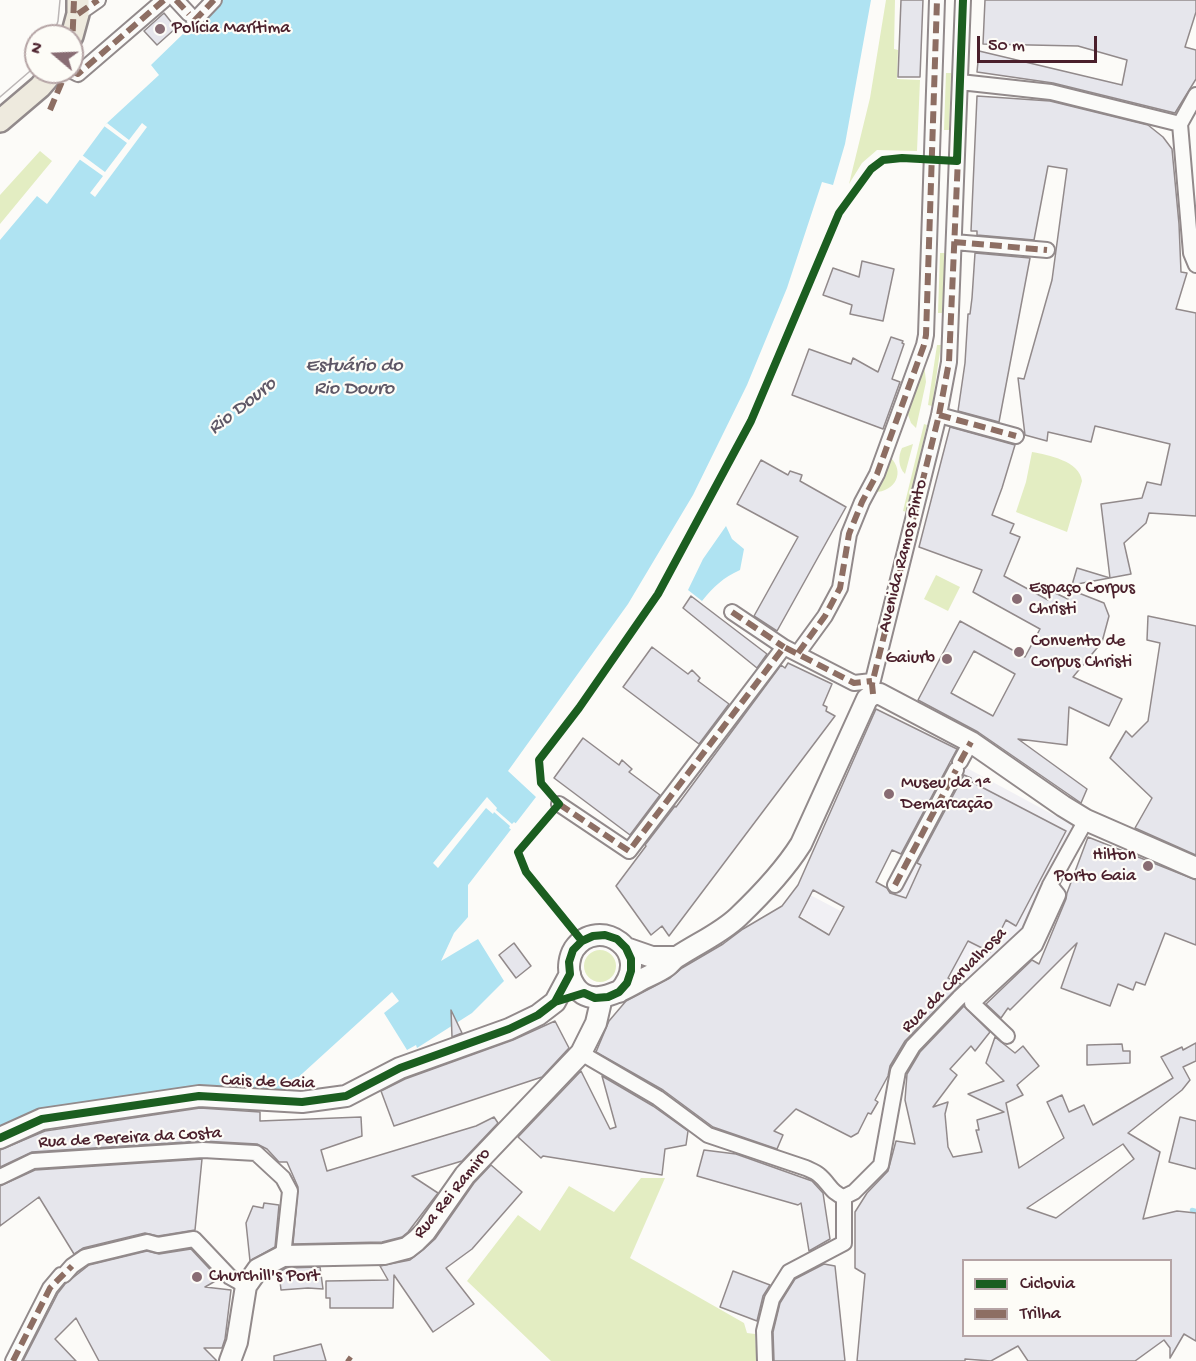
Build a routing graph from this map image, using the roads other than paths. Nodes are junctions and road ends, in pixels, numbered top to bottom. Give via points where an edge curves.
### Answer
1 (98, 0) edge
2 (164, 0) edge
3 (176, 0) edge
4 (214, 0) edge
5 (937, 0) edge
6 (963, 0) edge
7 (78, 7) edge
8 (74, 24) edge
9 (84, 69) edge
10 (960, 82) junction
11 (43, 84) edge
12 (1196, 95) edge
13 (0, 121) edge
14 (1180, 124) junction
15 (954, 243) junction
16 (1047, 250) dead end
17 (1196, 265) edge
18 (939, 416) junction
19 (1016, 436) dead end
20 (732, 612) dead end
21 (784, 647) junction
22 (798, 653) junction
23 (872, 688) junction
24 (971, 742) junction
25 (560, 804) dead end
26 (1086, 820) junction
27 (1196, 868) edge
28 (895, 885) dead end
29 (1050, 885) junction
30 (626, 948) junction
31 (676, 957) junction
32 (570, 974) junction
33 (601, 994) junction
34 (555, 1002) junction
35 (1007, 1036) dead end
36 (581, 1053) junction
37 (0, 1138) edge
38 (0, 1177) edge
39 (844, 1197) junction
40 (283, 1256) junction
41 (246, 1286) junction
42 (13, 1361) edge
43 (230, 1361) edge
44 (765, 1361) edge

1 - 7 street
2 - 9 street
3 - 4 street via 191,18
5 - 22 street via 926,335 877,474 849,534 840,588
6 - 10 street, Avenida Ramos Pinto
7 - 8 main road
10 - 14 street via 1051,92
10 - 15 street, Avenida Ramos Pinto
11 - 13 main road
12 - 14 street
14 - 17 street via 1191,253
15 - 16 street
15 - 18 street, Avenida Ramos Pinto via 949,362
18 - 19 street
18 - 23 street, Avenida Ramos Pinto
20 - 21 street
21 - 22 street
21 - 25 street via 629,850
22 - 23 street via 854,683
23 - 24 street
23 - 31 street, Avenida Ramos Pinto via 793,857 730,923
24 - 26 street
24 - 28 street
26 - 27 street
26 - 29 street, Rua da Carvalhosa
29 - 35 street via 1058,895 1035,945 972,1003
29 - 39 street, Rua da Carvalhosa via 1029,933 913,1046 898,1071 881,1165
30 - 31 street via 652,957
30 - 32 street via 605,935 582,941 573,950
30 - 33 street via 631,959 627,983
31 - 33 street, Avenida Ramos Pinto via 666,967
32 - 33 street via 575,985
32 - 34 street, Cais de Gaia
33 - 34 street, Cais de Gaia
33 - 36 street, Rua Rei Ramiro via 596,1023
34 - 37 street, Cais de Gaia via 509,1029 400,1068 346,1096 302,1102 199,1096 42,1119
36 - 39 street via 658,1098 708,1135 806,1168 819,1174 830,1189
36 - 40 street, Rua Rei Ramiro via 465,1175 425,1232 407,1248 384,1254
38 - 40 street, Rua de Pereira da Costa via 33,1161 202,1150 256,1153 283,1178 290,1191
39 - 44 street via 844,1243 789,1272 772,1299 764,1331
40 - 41 street, Rua Rei Ramiro via 258,1269
41 - 42 street via 230,1277 194,1239 158,1245 147,1242 85,1257 50,1287
41 - 43 street

